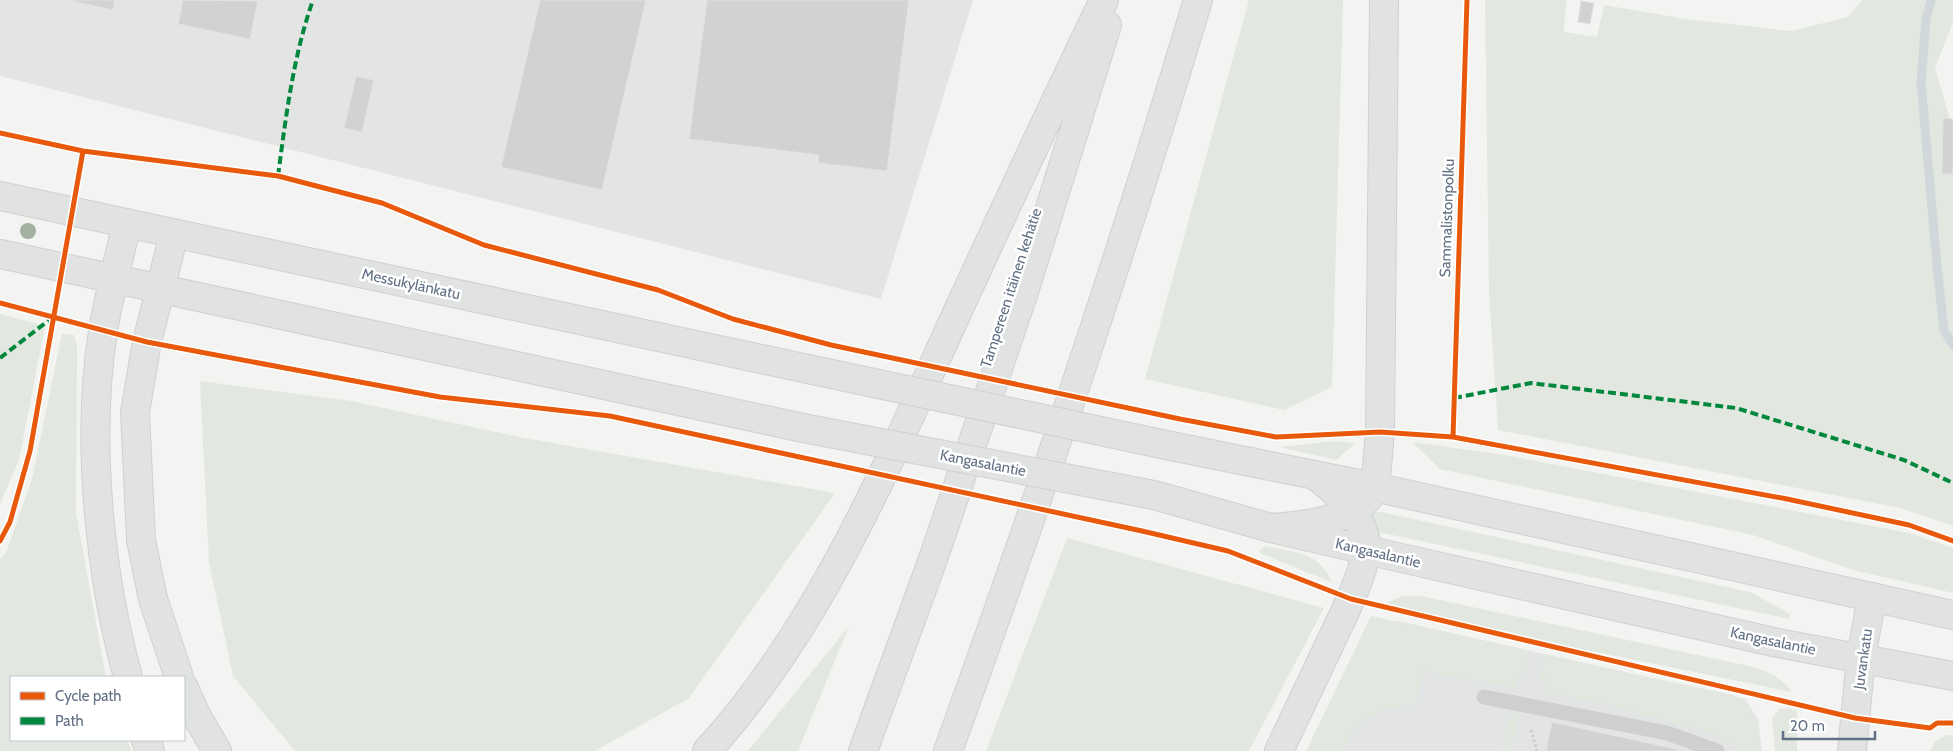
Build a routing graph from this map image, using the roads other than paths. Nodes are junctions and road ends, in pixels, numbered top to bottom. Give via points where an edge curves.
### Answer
1 (1104, 0) edge
2 (1115, 0) edge
3 (1198, 0) edge
4 (1384, 0) edge
5 (0, 196) edge
6 (127, 223) junction
7 (174, 234) junction
8 (0, 254) edge
9 (114, 277) junction
10 (161, 287) junction
11 (1314, 475) junction
12 (1374, 487) junction
13 (1352, 510) junction
14 (1272, 528) junction
15 (1366, 550) junction
16 (1872, 597) junction
17 (1953, 615) edge
18 (1861, 658) junction
19 (128, 676) edge
20 (179, 676) edge
21 (1953, 676) edge
22 (185, 690) edge
23 (1484, 697) dead end
24 (217, 751) edge
25 (707, 751) edge
26 (863, 751) edge
27 (948, 751) edge
28 (1279, 751) edge
29 (1718, 751) edge
30 (1852, 751) edge

1 - 25 main road via 885,471 785,652 734,722
2 - 26 main road, Tampereen itäinen kehätie via 1023,295
3 - 27 main road via 1100,316
4 - 12 main road via 1380,432
5 - 6 main road, Messukylänkatu
6 - 7 main road, Messukylänkatu
6 - 9 main road
7 - 10 main road
7 - 11 main road, Messukylänkatu, bridge
8 - 9 main road
9 - 10 main road
9 - 19 main road via 103,331 95,416 99,502 108,581
10 - 14 main road, Kangasalantie, bridge via 803,428 1154,495
10 - 20 main road via 147,342 135,412 141,540 153,599
11 - 12 main road
11 - 13 main road via 1328,484
12 - 13 main road via 1366,500
12 - 16 main road
13 - 14 main road via 1324,522
13 - 15 main road via 1361,527
14 - 15 main road, Kangasalantie
15 - 18 main road, Kangasalantie via 1778,643
15 - 28 main road via 1351,599
16 - 17 main road
16 - 18 main road, Juvankatu
18 - 21 main road, Kangasalantie
18 - 30 main road, Juvankatu
22 - 24 main road
23 - 29 lane via 1667,733

